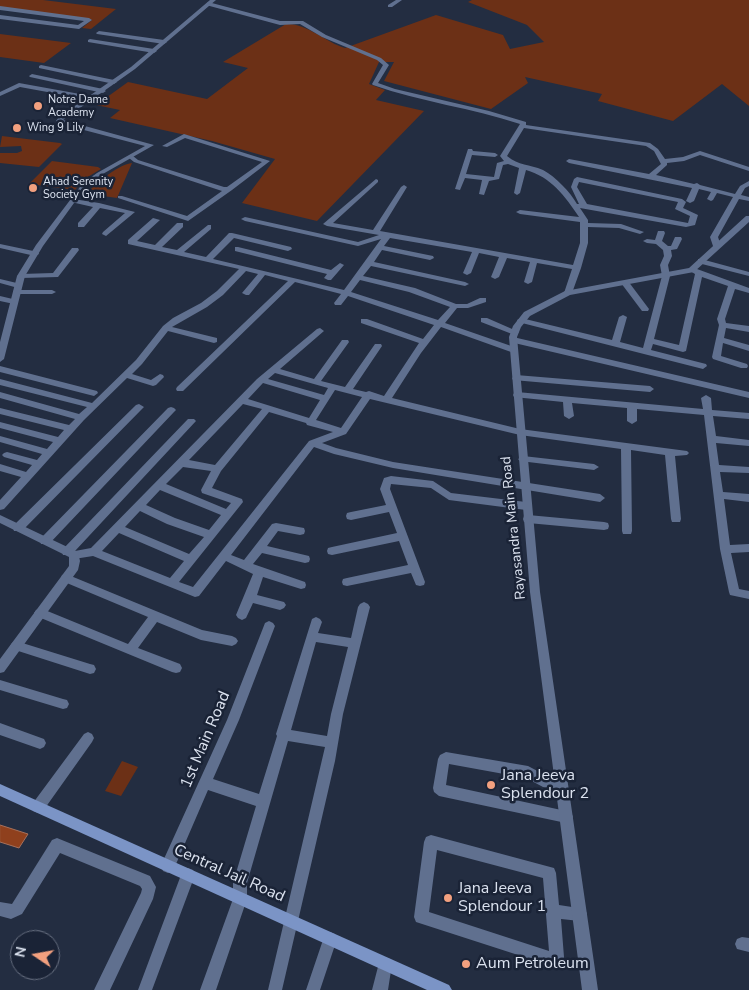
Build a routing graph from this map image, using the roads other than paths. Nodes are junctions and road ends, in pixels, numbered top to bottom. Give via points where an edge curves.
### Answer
1 (398, 1) edge
2 (211, 2) edge
3 (390, 3) edge
4 (0, 8) edge
5 (0, 17) edge
6 (99, 33) dead end
7 (90, 42) dead end
8 (164, 42) junction
9 (154, 50) junction
10 (41, 67) dead end
11 (32, 76) dead end
12 (114, 82) junction
13 (103, 90) junction
14 (0, 94) edge
15 (91, 98) junction
16 (522, 126) junction
17 (164, 146) dead end
18 (496, 155) dead end
19 (133, 158) junction
20 (569, 161) dead end
21 (664, 161) junction
22 (510, 162) junction
23 (523, 167) junction
24 (749, 169) edge
25 (461, 176) junction
26 (651, 176) junction
27 (486, 179) junction
28 (376, 181) dead end
29 (675, 181) junction
30 (749, 183) edge
31 (696, 186) junction
32 (404, 187) dead end
33 (574, 187) junction
34 (230, 189) junction
35 (458, 189) dead end
36 (562, 189) junction
37 (715, 190) junction
38 (517, 193) dead end
39 (482, 194) dead end
40 (669, 195) dead end
41 (738, 196) junction
42 (120, 197) dead end
43 (711, 199) dead end
44 (749, 199) edge
45 (73, 201) junction
46 (690, 201) dead end
47 (99, 205) junction
48 (580, 206) junction
49 (520, 212) dead end
50 (749, 218) edge
51 (245, 219) dead end
52 (156, 220) dead end
53 (585, 222) junction
54 (81, 225) dead end
55 (180, 226) dead end
56 (208, 227) dead end
57 (376, 232) junction
58 (640, 232) dead end
59 (661, 233) dead end
60 (106, 234) dead end
61 (388, 235) junction
62 (678, 239) dead end
63 (647, 241) dead end
64 (658, 242) junction
65 (0, 246) edge
66 (717, 246) junction
67 (158, 247) junction
68 (380, 248) junction
69 (674, 248) junction
70 (238, 249) dead end
71 (288, 249) dead end
72 (75, 250) dead end
73 (478, 250) junction
74 (180, 252) junction
75 (35, 254) junction
76 (504, 255) junction
77 (209, 258) junction
78 (430, 258) dead end
79 (534, 260) junction
80 (701, 261) junction
81 (369, 263) junction
82 (340, 265) dead end
83 (244, 268) junction
84 (577, 268) junction
85 (695, 271) junction
86 (263, 273) junction
87 (333, 273) junction
88 (467, 273) dead end
89 (749, 274) edge
90 (21, 276) junction
91 (666, 276) junction
92 (358, 277) junction
93 (495, 277) dead end
94 (293, 280) junction
95 (0, 282) edge
96 (528, 282) dead end
97 (625, 283) junction
98 (465, 284) dead end
99 (732, 284) junction
100 (321, 286) junction
101 (17, 289) junction
102 (749, 291) edge
103 (52, 292) dead end
104 (246, 293) dead end
105 (345, 293) junction
106 (568, 293) junction
107 (0, 298) edge
108 (483, 300) dead end
109 (14, 302) junction
110 (338, 302) dead end
111 (455, 306) junction
112 (645, 309) dead end
113 (623, 317) dead end
114 (484, 320) dead end
115 (521, 320) junction
116 (364, 321) dead end
117 (438, 324) junction
118 (723, 325) junction
119 (166, 328) junction
120 (749, 329) edge
121 (320, 331) dead end
122 (514, 336) junction
123 (719, 339) junction
124 (214, 340) dead end
125 (2, 341) edge
126 (650, 341) junction
127 (345, 342) dead end
128 (424, 342) junction
129 (615, 344) junction
130 (378, 346) dead end
131 (749, 348) edge
132 (514, 350) junction
133 (647, 351) junction
134 (0, 359) edge
135 (703, 366) dead end
136 (744, 366) dead end
137 (0, 369) edge
138 (274, 370) junction
139 (126, 375) junction
140 (160, 377) dead end
141 (516, 378) junction
142 (262, 380) junction
143 (0, 382) edge
144 (316, 382) junction
145 (333, 387) junction
146 (180, 389) dead end
147 (650, 389) dead end
148 (348, 390) junction
149 (94, 393) dead end
150 (369, 394) junction
151 (749, 394) edge
152 (0, 395) edge
153 (517, 395) junction
154 (706, 398) dead end
155 (326, 399) junction
156 (387, 399) junction
157 (242, 400) junction
158 (567, 400) junction
159 (632, 405) junction
160 (93, 406) junction
161 (139, 407) dead end
162 (171, 410) dead end
163 (266, 410) junction
164 (0, 412) edge
165 (707, 413) junction
166 (569, 416) dead end
167 (749, 416) edge
168 (81, 418) junction
169 (632, 421) dead end
170 (191, 422) dead end
171 (310, 423) junction
172 (0, 425) edge
173 (71, 429) junction
174 (344, 432) junction
175 (520, 432) junction
176 (0, 439) edge
177 (710, 440) junction
178 (60, 441) junction
179 (749, 443) edge
180 (312, 444) junction
181 (626, 447) junction
182 (670, 452) junction
183 (48, 453) junction
184 (684, 453) dead end
185 (7, 455) dead end
186 (522, 459) junction
187 (179, 463) junction
188 (39, 464) junction
189 (0, 467) edge
190 (594, 467) dead end
191 (715, 468) junction
192 (217, 469) junction
193 (749, 470) edge
194 (28, 476) junction
195 (158, 485) junction
196 (525, 486) junction
197 (718, 495) junction
198 (600, 498) dead end
199 (749, 498) edge
200 (0, 506) edge
201 (139, 506) junction
202 (526, 506) junction
203 (392, 508) junction
204 (228, 514) junction
205 (350, 516) dead end
206 (528, 519) junction
207 (676, 519) dead end
208 (0, 520) edge
209 (604, 526) dead end
210 (18, 528) junction
211 (118, 528) junction
212 (300, 531) dead end
213 (627, 532) dead end
214 (211, 535) junction
215 (403, 536) junction
216 (45, 541) junction
217 (260, 548) junction
218 (749, 548) edge
219 (724, 549) junction
220 (332, 550) dead end
221 (94, 552) junction
222 (70, 554) junction
223 (224, 556) junction
224 (305, 558) dead end
225 (191, 559) junction
226 (246, 565) junction
227 (415, 568) junction
228 (260, 572) junction
229 (66, 578) junction
230 (347, 582) dead end
231 (420, 582) dead end
232 (171, 584) junction
233 (300, 585) dead end
234 (749, 595) edge
235 (250, 598) junction
236 (280, 605) dead end
237 (364, 607) dead end
238 (40, 613) junction
239 (242, 615) dead end
240 (155, 616) junction
241 (316, 622) dead end
242 (269, 626) dead end
243 (311, 637) junction
244 (232, 641) dead end
245 (355, 642) junction
246 (16, 646) junction
247 (130, 650) junction
248 (0, 668) edge
249 (176, 668) dead end
250 (90, 669) dead end
251 (0, 685) edge
252 (63, 704) dead end
253 (0, 729) edge
254 (282, 734) junction
255 (88, 738) dead end
256 (40, 742) dead end
257 (332, 742) junction
258 (206, 783) junction
259 (561, 784) junction
260 (0, 790) edge
261 (263, 802) junction
262 (38, 807) junction
263 (566, 817) junction
264 (168, 866) junction
265 (188, 874) junction
266 (240, 900) junction
267 (0, 909) edge
268 (553, 911) junction
269 (580, 914) junction
270 (292, 922) junction
271 (330, 939) junction
272 (385, 964) junction
273 (435, 988) edge
274 (102, 990) edge
275 (146, 990) edge
276 (208, 990) edge
277 (275, 990) edge
278 (314, 990) edge
279 (380, 990) edge
280 (590, 990) edge

1 - 3 street
2 - 8 street
2 - 16 street via 281,23 301,22 324,36 383,61 385,68 375,84 434,101 468,106 524,123
4 - 5 street via 90,20 80,27
6 - 8 street
7 - 9 street
8 - 9 street
9 - 12 street
10 - 12 street
11 - 13 street
12 - 13 street
13 - 15 street
14 - 15 street via 19,85
15 - 19 street via 60,121 151,145
16 - 21 street via 648,144
16 - 22 street via 504,152 503,156
17 - 34 street via 184,136 267,161
18 - 25 street via 469,151
19 - 34 street
19 - 45 street via 85,184
20 - 26 street
21 - 24 street via 704,154
21 - 26 street via 665,164
22 - 23 street
22 - 27 street via 500,163 497,178
23 - 36 street via 541,172
23 - 38 street
25 - 27 street
25 - 35 street
26 - 29 street
27 - 39 street
28 - 57 street via 327,224
29 - 31 street
29 - 40 street
30 - 41 street via 742,187
31 - 37 street
31 - 46 street
32 - 57 street
33 - 36 street
33 - 48 street
33 - 48 street via 579,179 680,200 679,210 694,215 691,225 686,225
34 - 42 street via 188,219
36 - 48 street
37 - 41 street
37 - 43 street
41 - 44 street
41 - 66 street via 714,237
45 - 47 street
45 - 75 street
47 - 54 street
47 - 60 street via 132,212
48 - 53 street
49 - 53 street
50 - 66 street
51 - 61 street via 358,244
52 - 67 street via 131,242
53 - 58 street via 622,226 626,230
53 - 84 street via 584,243
55 - 67 street
56 - 74 street
57 - 61 street
59 - 64 street
61 - 68 street
61 - 73 street
62 - 69 street
63 - 64 street
64 - 69 street
65 - 75 street
66 - 80 street
67 - 74 street
68 - 78 street
68 - 81 street
69 - 91 street via 664,265
70 - 87 street
71 - 77 street via 232,235
72 - 90 street via 55,275
73 - 76 street
73 - 88 street
74 - 77 street
75 - 90 street
76 - 79 street
76 - 93 street
77 - 83 street
79 - 84 street
79 - 96 street
80 - 85 street
80 - 89 street
81 - 92 street
81 - 98 street
82 - 87 street
83 - 86 street
83 - 119 street via 220,293
84 - 106 street
85 - 91 street
85 - 99 street
85 - 126 street via 683,349
86 - 94 street
86 - 104 street
87 - 100 street
90 - 101 street
91 - 97 street
91 - 126 street
92 - 105 street
92 - 111 street via 406,288
94 - 100 street
94 - 146 street
95 - 101 street
97 - 106 street
97 - 112 street
99 - 102 street
99 - 118 street via 721,319
100 - 105 street
101 - 103 street
101 - 109 street
105 - 110 street
105 - 117 street
106 - 115 street
107 - 109 street
108 - 111 street via 468,306
109 - 125 street
111 - 117 street
113 - 129 street
114 - 122 street
115 - 122 street
115 - 129 street
116 - 128 street
117 - 128 street
117 - 132 street
118 - 120 street
118 - 123 street
119 - 124 street
119 - 139 street
121 - 138 street
122 - 132 street, Rayasandra Main Road
122 - 151 street
123 - 131 street
123 - 136 street via 716,357
125 - 134 street
126 - 133 street
127 - 144 street
128 - 156 street
129 - 133 street
130 - 148 street
132 - 141 street, Rayasandra Main Road
133 - 135 street
137 - 149 street
138 - 142 street
138 - 144 street
139 - 140 street via 153,383
139 - 160 street
141 - 147 street
141 - 153 street, Rayasandra Main Road
142 - 155 street
142 - 157 street
143 - 160 street
144 - 145 street
145 - 148 street
145 - 155 street
148 - 150 street
150 - 156 street
150 - 174 street
152 - 168 street
153 - 158 street
153 - 175 street, Rayasandra Main Road
154 - 165 street
155 - 171 street
156 - 175 street
157 - 163 street
157 - 187 street
158 - 159 street
158 - 166 street
159 - 165 street
159 - 169 street
160 - 168 street
161 - 210 street
162 - 216 street
163 - 171 street
163 - 192 street
164 - 173 street
165 - 167 street
165 - 177 street
168 - 173 street
170 - 222 street
171 - 174 street
172 - 178 street via 30,428
173 - 178 street
174 - 180 street
175 - 181 street
175 - 186 street, Rayasandra Main Road
176 - 183 street
177 - 179 street
177 - 191 street
178 - 183 street
180 - 196 street via 393,465
180 - 223 street
181 - 182 street
181 - 213 street
182 - 184 street
182 - 207 street
183 - 188 street
185 - 188 street
186 - 190 street
186 - 196 street, Rayasandra Main Road
187 - 192 street
187 - 195 street
188 - 194 street
189 - 194 street
191 - 193 street
191 - 197 street
192 - 204 street via 206,490 238,502
194 - 200 street
195 - 201 street
195 - 204 street
196 - 198 street
196 - 202 street, Rayasandra Main Road
197 - 199 street
197 - 219 street
201 - 211 street
201 - 214 street via 171,522
202 - 203 street via 450,496 433,486 392,480 384,485
202 - 206 street, Rayasandra Main Road
203 - 205 street
203 - 215 street
204 - 214 street
206 - 209 street
206 - 259 street, Rayasandra Main Road
208 - 210 street
210 - 216 street
211 - 221 street
211 - 225 street
212 - 217 street via 276,527
214 - 225 street
215 - 220 street
215 - 227 street
216 - 222 street
217 - 224 street
217 - 226 street
218 - 219 street
219 - 234 street via 734,592
221 - 222 street
221 - 232 street
222 - 229 street via 76,561
223 - 226 street
223 - 232 street via 194,593
225 - 232 street
226 - 228 street
227 - 230 street
227 - 231 street
228 - 233 street
228 - 235 street
229 - 238 street
229 - 240 street
235 - 236 street
235 - 239 street
237 - 245 street
238 - 246 street
238 - 247 street
240 - 244 street via 201,635
240 - 247 street
241 - 243 street
242 - 258 street, 1st Main Road
243 - 245 street
243 - 254 street
245 - 257 street
246 - 248 street
246 - 250 street
247 - 249 street
251 - 252 street
253 - 256 street
254 - 257 street
254 - 261 street
255 - 262 street
257 - 270 street
258 - 261 street
258 - 264 street, 1st Main Road
259 - 263 street, Rayasandra Main Road
259 - 263 street via 543,781 528,772 446,758 439,788 444,792
260 - 262 main road, Central Jail Road
261 - 266 street via 240,883
262 - 264 main road, Central Jail Road
263 - 269 street, Rayasandra Main Road
264 - 265 main road, Central Jail Road
265 - 266 main road, Central Jail Road
265 - 275 street
266 - 270 main road, Central Jail Road
266 - 276 street
267 - 274 street via 11,912 17,909 57,845 145,880 148,894
268 - 268 street via 549,874 431,842 421,917 552,958 557,957
268 - 269 street
269 - 280 street, Rayasandra Main Road
270 - 271 main road, Central Jail Road
270 - 277 street
271 - 272 main road, Central Jail Road
271 - 278 street
272 - 273 main road, Central Jail Road
272 - 279 street

